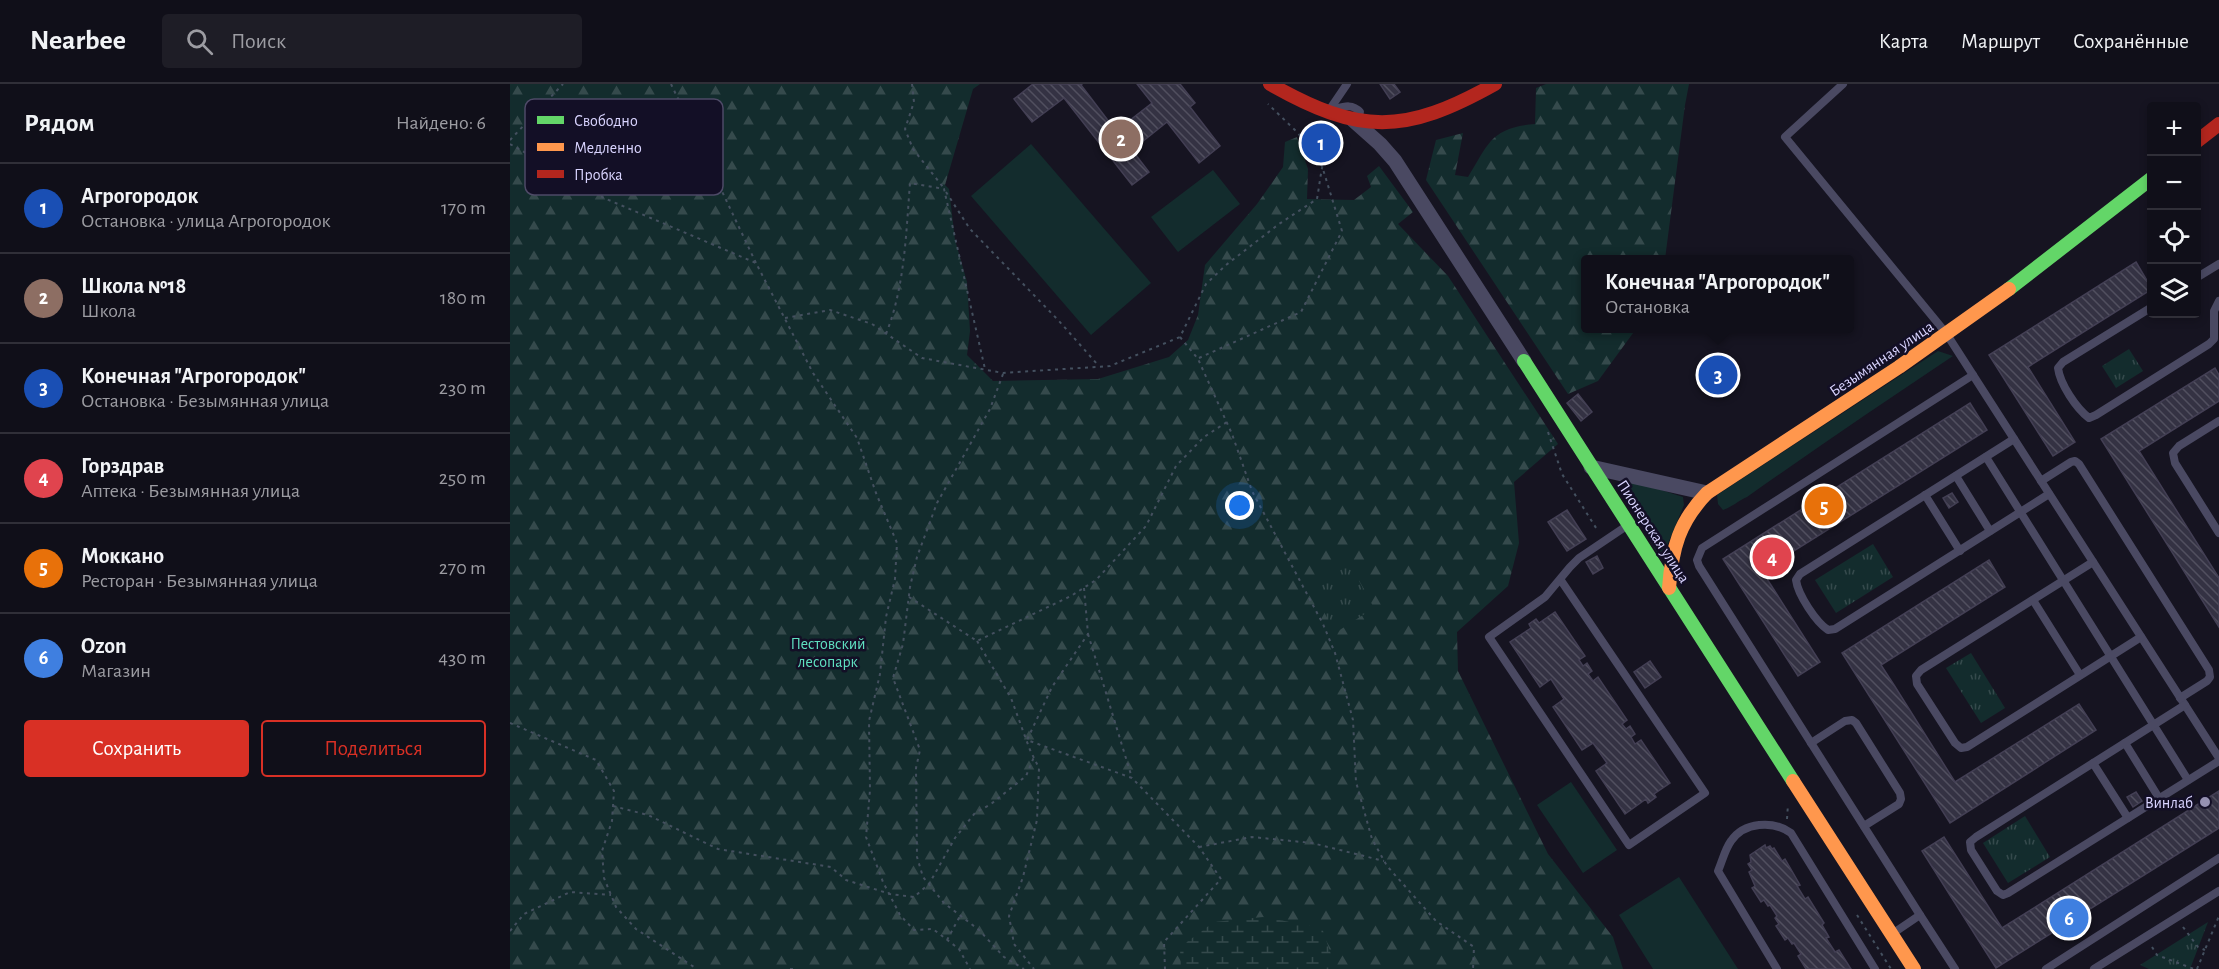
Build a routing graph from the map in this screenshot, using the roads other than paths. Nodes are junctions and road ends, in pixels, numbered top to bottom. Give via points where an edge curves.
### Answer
1 (1270, 84) edge
2 (1347, 84) edge
3 (1495, 84) edge
4 (1843, 84) edge
5 (1327, 113) junction
6 (1350, 119) junction
7 (2219, 124) edge
8 (2201, 138) edge
9 (2147, 181) edge
10 (2219, 264) edge
11 (2201, 275) edge
12 (2219, 301) edge
13 (2147, 309) edge
14 (1946, 333) junction
15 (1524, 362) joint
16 (1973, 375) junction
17 (2219, 421) edge
18 (2014, 440) junction
19 (1986, 457) junction
20 (1591, 467) junction
21 (1956, 476) junction
22 (2040, 481) junction
23 (1707, 493) junction
24 (2049, 494) junction
25 (1925, 495) junction
26 (2020, 512) junction
27 (1628, 524) junction
28 (1990, 531) junction
29 (2219, 533) edge
30 (1960, 550) junction
31 (2093, 562) junction
32 (1560, 579) junction
33 (2063, 580) junction
34 (1669, 588) junction
35 (2032, 600) junction
36 (2141, 637) junction
37 (2110, 656) junction
38 (2080, 675) junction
39 (2183, 702) junction
40 (2154, 725) junction
41 (1811, 743) junction
42 (2125, 743) junction
43 (2219, 759) edge
44 (2093, 763) junction
45 (2188, 780) junction
46 (2159, 798) junction
47 (2128, 818) junction
48 (1864, 826) junction
49 (2219, 858) edge
50 (2219, 891) edge
51 (1920, 915) junction
52 (1891, 934) junction
53 (1777, 969) edge
54 (1875, 969) edge
55 (1914, 969) edge
56 (1955, 969) edge
57 (2046, 969) edge
58 (2094, 969) edge

1 - 5 street
2 - 5 lane
3 - 6 street via 1455,106 1403,122
4 - 14 lane via 1785,137
5 - 6 street
6 - 15 street, Пионерская улица via 1395,161
7 - 8 street
9 - 14 street, Безымянная улица via 2030,274
10 - 11 lane
12 - 13 lane via 2214,311 2214,339 2209,344 2089,418 2059,377 2058,368
14 - 16 lane
14 - 23 street, Безымянная улица
15 - 20 street, Пионерская улица
16 - 18 lane
16 - 41 lane via 1698,553 1699,566
17 - 29 lane via 2173,453 2175,463
18 - 19 lane
18 - 22 lane
19 - 21 lane
19 - 26 lane
20 - 23 street
20 - 27 street, Пионерская улица
21 - 25 lane
21 - 28 lane
22 - 24 lane
22 - 39 lane via 2075,461 2085,474 2209,670 2207,681
23 - 34 street, Безымянная улица via 1687,515 1678,533 1672,550
24 - 26 lane
24 - 31 lane
25 - 30 lane
25 - 30 lane via 1800,574 1797,588 1809,607 1821,625 1835,629
26 - 28 lane
26 - 33 lane
27 - 32 lane via 1579,558
27 - 34 street, Пионерская улица
28 - 30 lane
31 - 33 lane
31 - 36 lane
32 - 32 lane via 1545,597 1489,637 1629,845 1705,793
33 - 35 lane
33 - 37 lane
34 - 52 street, Пионерская улица
35 - 38 lane
35 - 38 lane via 1916,676 1917,684 1948,733 1961,748 1967,747
36 - 37 lane
36 - 39 lane
37 - 38 lane
37 - 40 lane
39 - 40 lane
39 - 43 lane
40 - 42 lane
40 - 45 lane
41 - 48 lane
41 - 48 lane via 1845,721 1856,723 1901,799
42 - 44 lane
42 - 46 lane
43 - 45 lane
44 - 47 lane
44 - 47 lane via 1971,842 1971,850 1997,891 2003,895
45 - 46 lane
46 - 47 lane
48 - 51 lane
49 - 57 lane
50 - 58 lane
51 - 52 lane
51 - 56 lane
52 - 55 street, Пионерская улица
53 - 54 lane via 1718,872 1735,836 1759,824 1791,832

